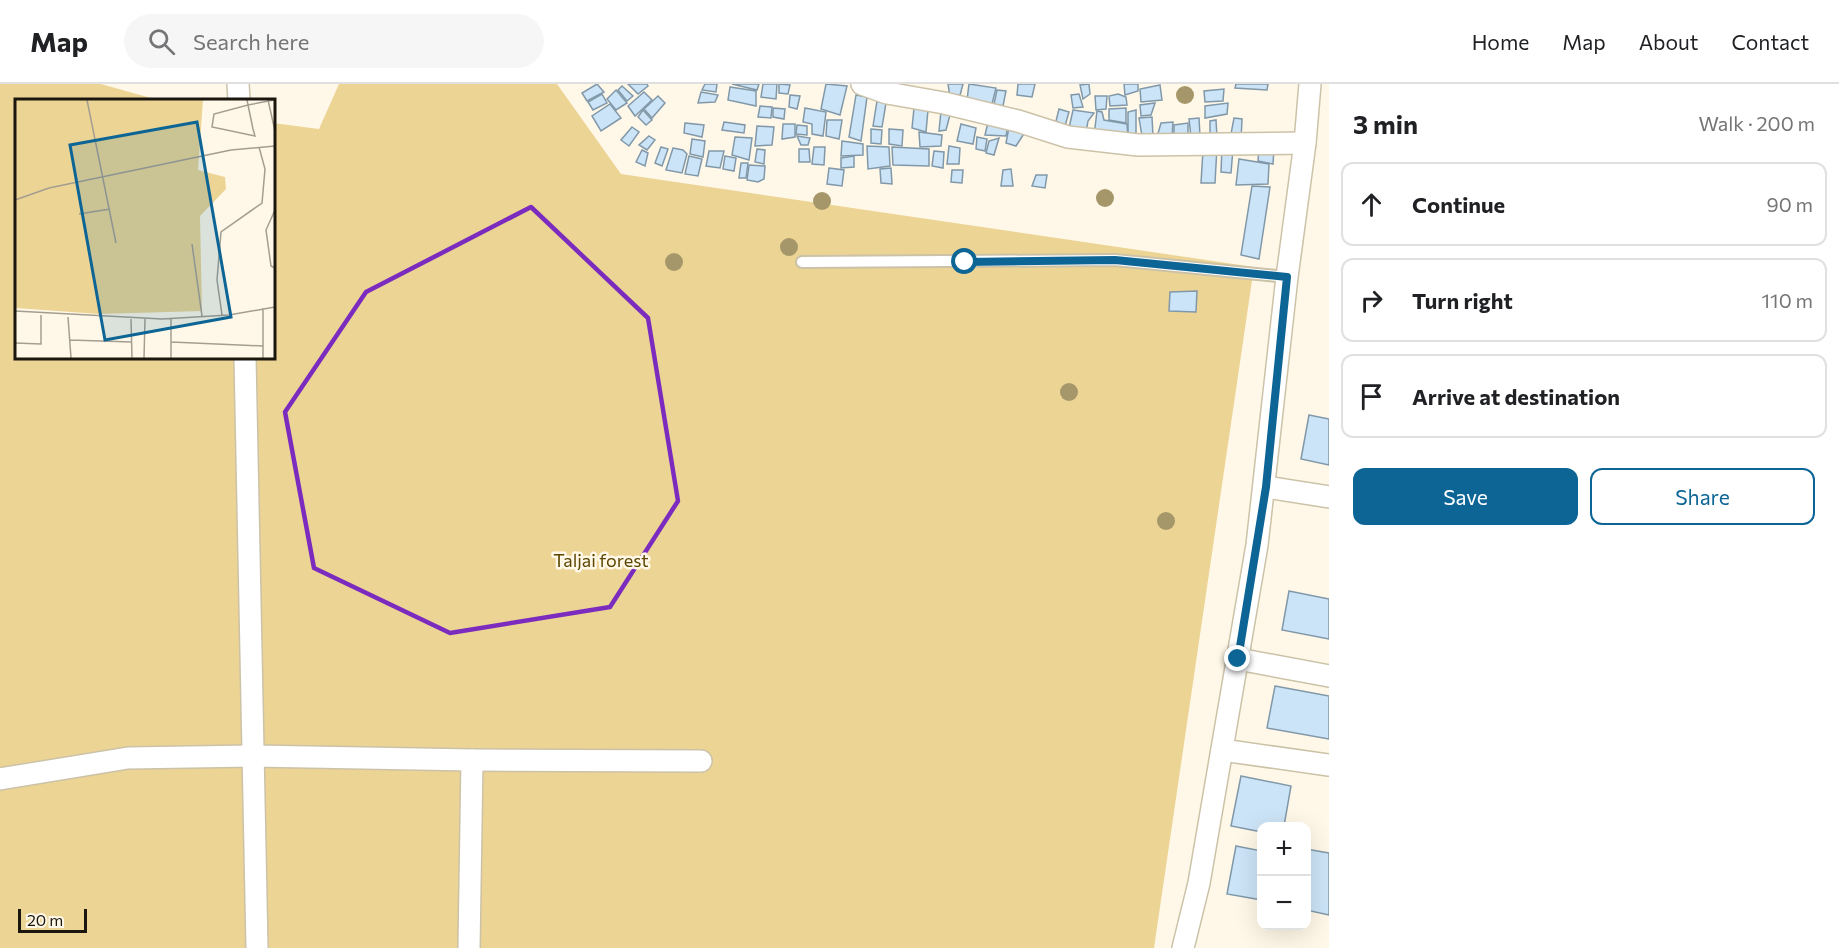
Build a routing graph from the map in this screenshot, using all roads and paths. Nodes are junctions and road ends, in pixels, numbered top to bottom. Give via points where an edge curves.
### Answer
1 (862, 84) edge
2 (1310, 84) edge
3 (1305, 143) junction
4 (802, 262) dead end
5 (1287, 277) junction
6 (245, 358) edge
7 (1266, 487) junction
8 (1329, 497) edge
9 (1238, 659) junction
10 (1329, 676) edge
11 (1222, 750) junction
12 (252, 756) junction
13 (472, 760) junction
14 (701, 761) dead end
15 (1329, 765) edge
16 (0, 778) edge
17 (256, 948) edge
18 (470, 948) edge
19 (1184, 948) edge

1 - 3 street via 1068,136 1138,145
2 - 3 street
3 - 5 street
4 - 5 lane via 1115,260
5 - 7 street
6 - 12 street
7 - 8 street
7 - 9 street
9 - 10 street
9 - 11 street
11 - 15 street
11 - 19 street
12 - 13 street
12 - 16 street via 128,759
12 - 17 street
13 - 14 street
13 - 18 street

